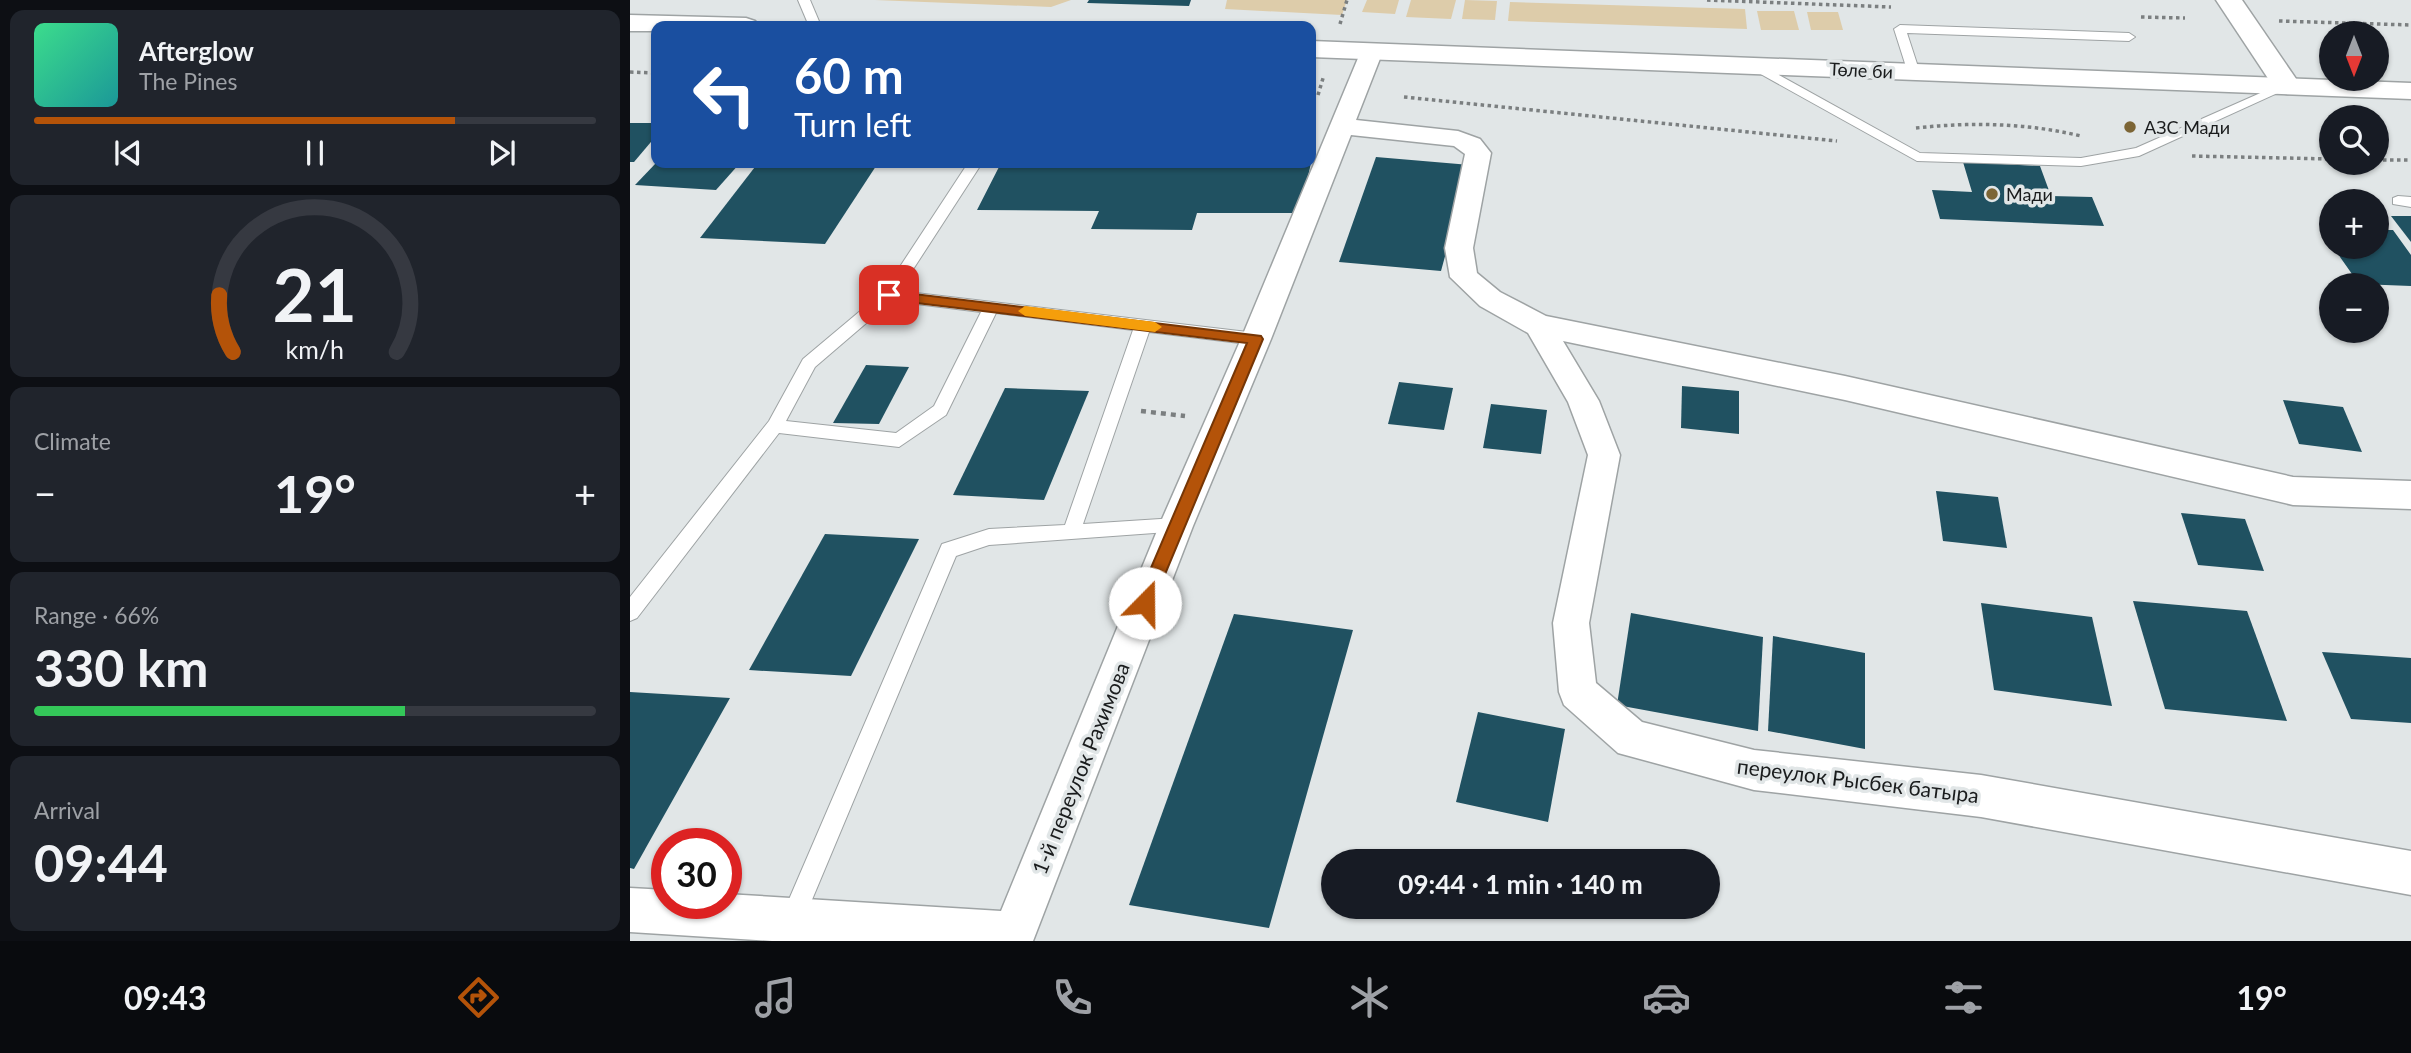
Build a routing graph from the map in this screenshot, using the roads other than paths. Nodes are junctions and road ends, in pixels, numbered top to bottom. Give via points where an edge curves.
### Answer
1 (804, 0) edge
2 (2229, 0) edge
3 (813, 21) edge
4 (630, 23) edge
5 (651, 24) edge
6 (2129, 37) dead end
7 (1316, 49) edge
8 (1372, 51) junction
9 (1752, 64) junction
10 (1914, 73) junction
11 (2287, 86) junction
12 (2411, 91) edge
13 (1341, 126) junction
14 (972, 168) edge
15 (889, 295) junction
16 (990, 307) junction
17 (1143, 326) junction
18 (1539, 326) junction
19 (1256, 339) junction
20 (775, 426) junction
21 (2411, 495) edge
22 (1176, 526) junction
23 (1071, 533) junction
24 (630, 612) edge
25 (2411, 873) edge
26 (630, 910) edge
27 (792, 922) junction
28 (1012, 937) edge

1 - 3 lane
2 - 11 main road
4 - 5 main road
6 - 10 lane via 1899,29
7 - 8 main road, Төле би
8 - 9 main road, Төле би
8 - 13 street, 1-й переулок Рахимова
9 - 10 main road, Төле би
9 - 11 lane via 1917,157 2081,162 2139,152
10 - 11 main road, Төле би
11 - 12 main road, Төле би
13 - 18 street via 1471,144 1478,153 1459,248 1464,277 1490,299
13 - 19 street, 1-й переулок Рахимова
14 - 15 lane
15 - 16 lane
15 - 20 lane via 809,363
16 - 17 lane
16 - 20 lane via 940,410 899,440
17 - 19 lane
17 - 23 lane
18 - 21 street via 1845,388 2293,491
18 - 25 street, переулок Рысбек батыра via 1583,401 1604,455 1571,623 1578,692 1632,739 1754,771 1981,796
19 - 22 street, 1-й переулок Рахимова
20 - 24 lane
22 - 23 lane
22 - 28 street, 1-й переулок Рахимова
23 - 27 lane via 989,537 949,550
26 - 27 street
27 - 28 street

